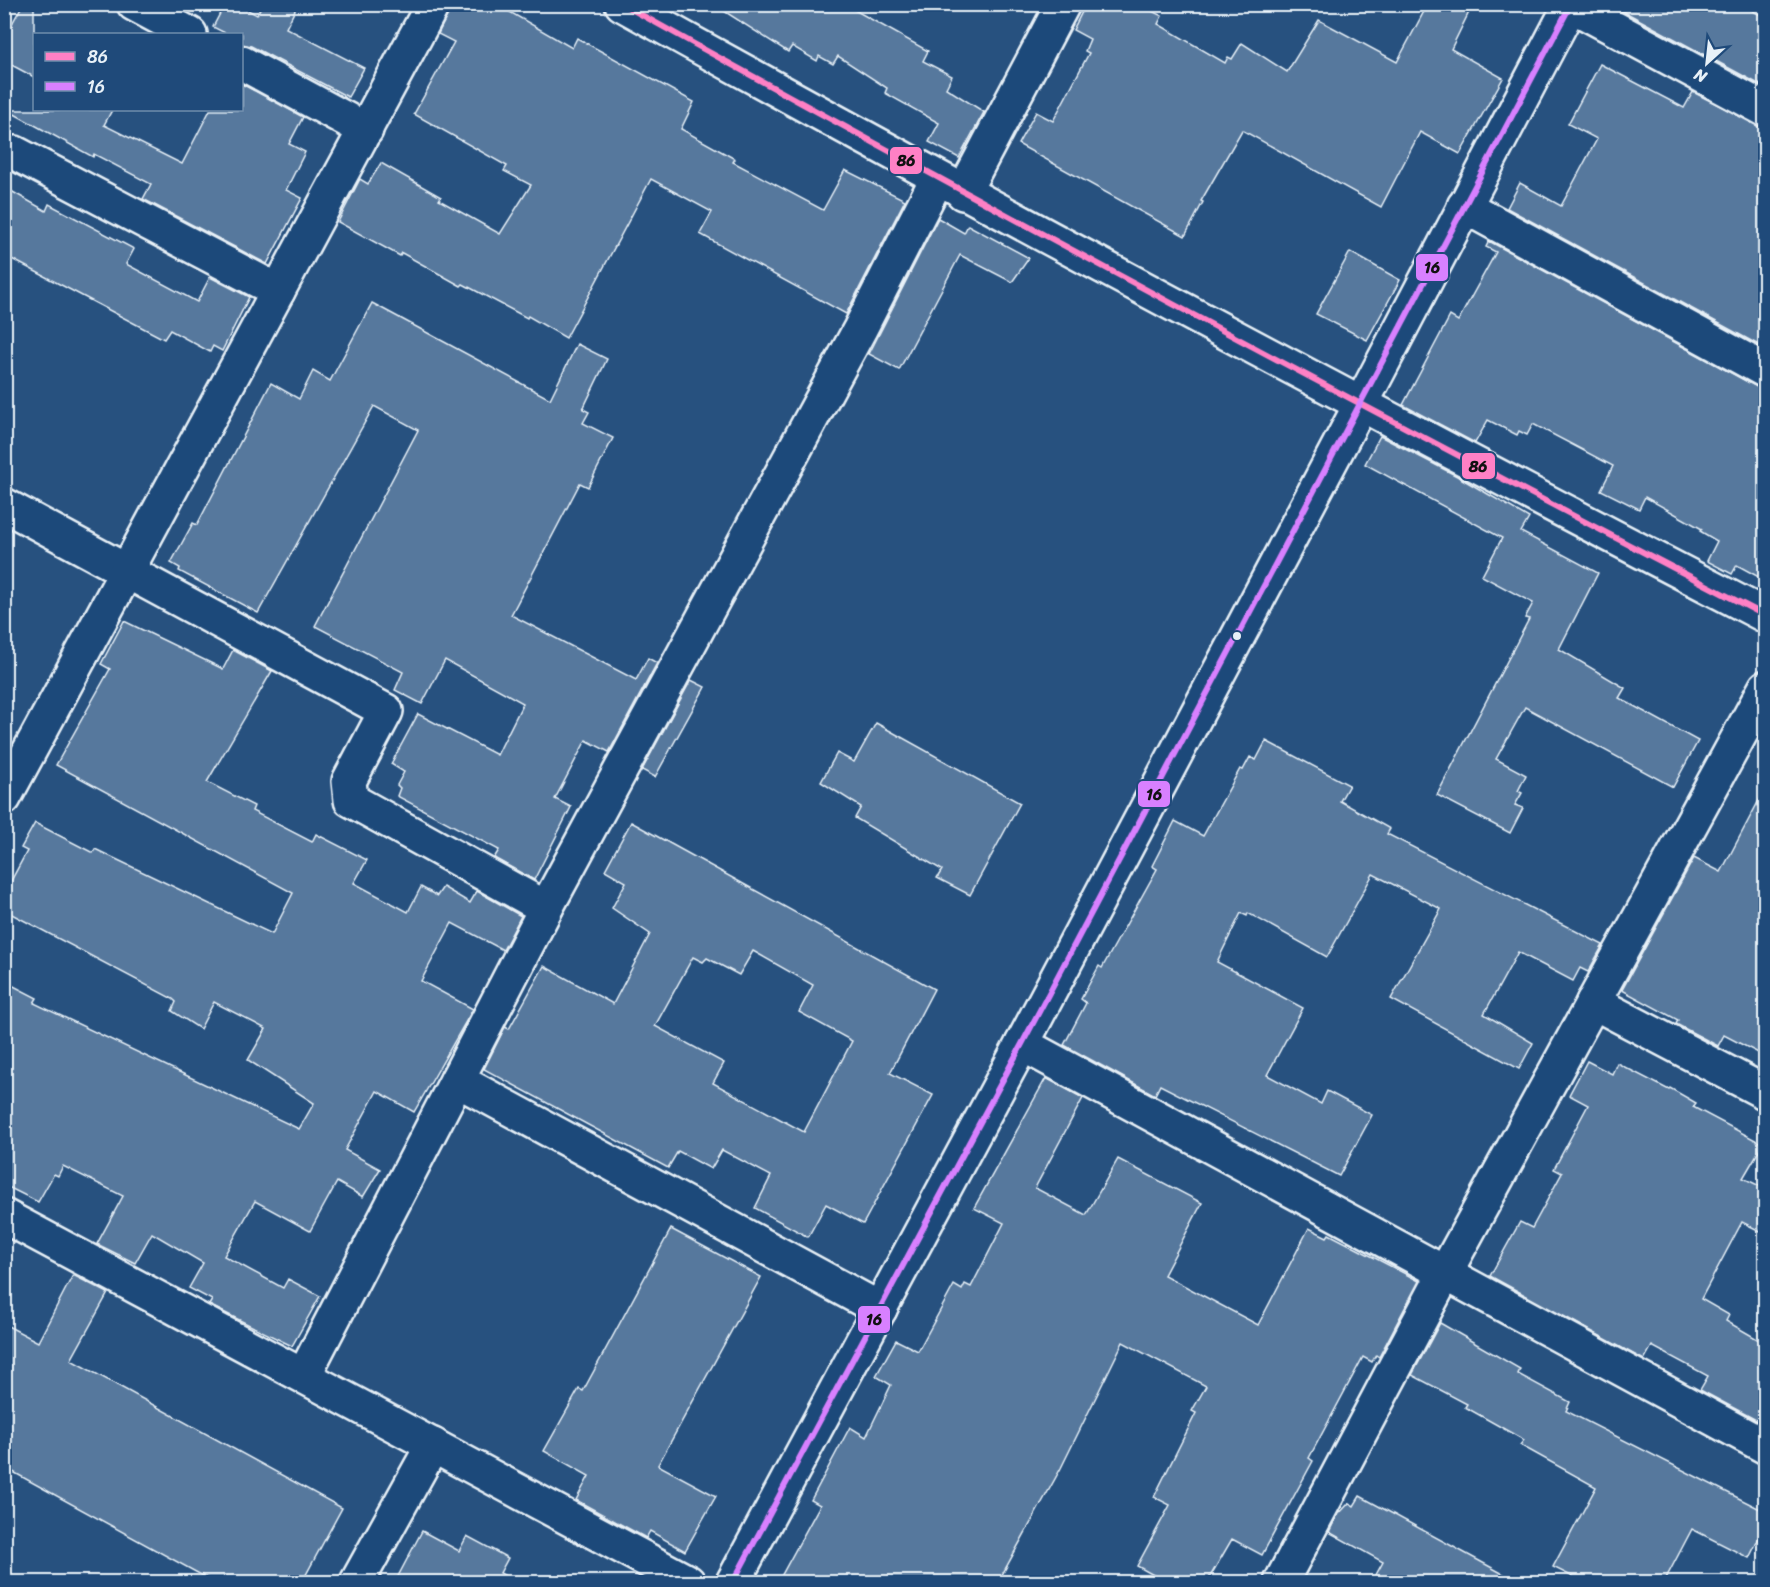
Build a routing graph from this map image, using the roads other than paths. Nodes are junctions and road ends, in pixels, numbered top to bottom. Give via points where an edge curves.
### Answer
1 (135, 4) edge
2 (433, 4) edge
3 (622, 4) edge
4 (1063, 4) edge
5 (1571, 5) edge
6 (188, 33) edge
7 (243, 64) edge
8 (1766, 110) edge
9 (366, 130) junction
10 (15, 153) dead end
11 (950, 186) junction
12 (1464, 206) junction
13 (278, 291) junction
14 (1766, 371) edge
15 (1360, 406) junction
16 (4, 505) edge
17 (124, 571) junction
18 (1766, 616) edge
19 (1766, 687) edge
20 (4, 798) edge
21 (546, 908) junction
22 (1593, 1002) junction
23 (1022, 1044) junction
24 (457, 1080) junction
25 (1766, 1093) edge
26 (4, 1216) edge
27 (1445, 1273) junction
28 (880, 1309) junction
29 (304, 1375) junction
30 (433, 1445) junction
31 (1766, 1446) edge
32 (357, 1582) edge
33 (688, 1582) edge
34 (734, 1582) edge
35 (1281, 1582) edge

1 - 6 street
2 - 9 street
3 - 11 street
4 - 11 street
5 - 8 street
5 - 12 street
7 - 9 street
9 - 13 street
10 - 13 street
11 - 15 street
11 - 21 street via 860,329
12 - 14 street
12 - 15 street
13 - 17 street
15 - 18 street
15 - 23 street
16 - 17 street
17 - 20 street
17 - 21 street via 386,711 349,781 351,800
19 - 22 street
21 - 24 street
22 - 25 street
22 - 27 street
23 - 27 street
23 - 28 street
24 - 28 street
24 - 29 street
26 - 29 street
27 - 31 street
27 - 35 street
28 - 34 street
29 - 30 street
30 - 32 street
30 - 33 street

